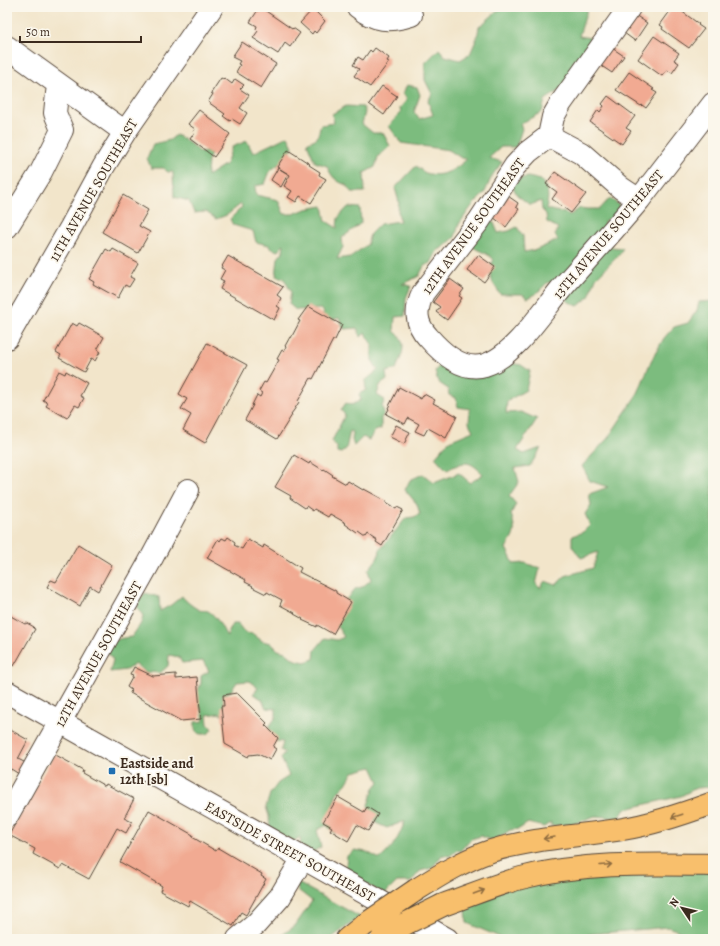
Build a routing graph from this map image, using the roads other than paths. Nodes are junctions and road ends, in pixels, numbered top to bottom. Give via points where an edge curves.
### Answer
1 (212, 7) edge
2 (358, 7) edge
3 (629, 8) dead end
4 (411, 15) dead end
5 (7, 47) edge
6 (58, 84) junction
7 (713, 104) edge
8 (125, 132) junction
9 (549, 136) junction
10 (639, 200) junction
11 (7, 227) edge
12 (13, 316) edge
13 (7, 338) edge
14 (498, 360) joint
15 (188, 490) dead end
16 (7, 692) edge
17 (60, 722) junction
18 (713, 803) edge
19 (7, 816) edge
20 (303, 858) junction
21 (713, 865) edge
22 (355, 933) edge
23 (238, 939) edge
24 (382, 939) edge
25 (447, 939) edge

1 - 8 street, 11TH AVENUE SOUTHEAST
2 - 4 street via 367,14 387,20
3 - 9 street via 561,103 553,117
5 - 6 street
6 - 8 street
6 - 11 street via 55,113 62,130 41,172
7 - 10 street, 13TH AVENUE SOUTHEAST
8 - 12 street, 11TH AVENUE SOUTHEAST via 71,227
9 - 10 street via 581,153 621,188
9 - 14 street, 12TH AVENUE SOUTHEAST via 515,166 479,221 419,301 417,310 421,329 441,351 469,367 484,366
10 - 14 street, 13TH AVENUE SOUTHEAST via 537,319
12 - 13 street, 11TH AVENUE SOUTHEAST
15 - 17 street, 12TH AVENUE SOUTHEAST
16 - 17 street, EASTSIDE STREET SOUTHEAST
17 - 19 street, 12TH AVENUE SOUTHEAST
17 - 20 street, EASTSIDE STREET SOUTHEAST
18 -> 22 highway, bridge via 665,820 621,829 542,839 491,852 464,862 416,890
20 - 23 street via 280,897 256,924
20 - 25 street, EASTSIDE STREET SOUTHEAST
24 -> 21 highway, bridge via 404,924 443,905 522,878 575,868 612,865

